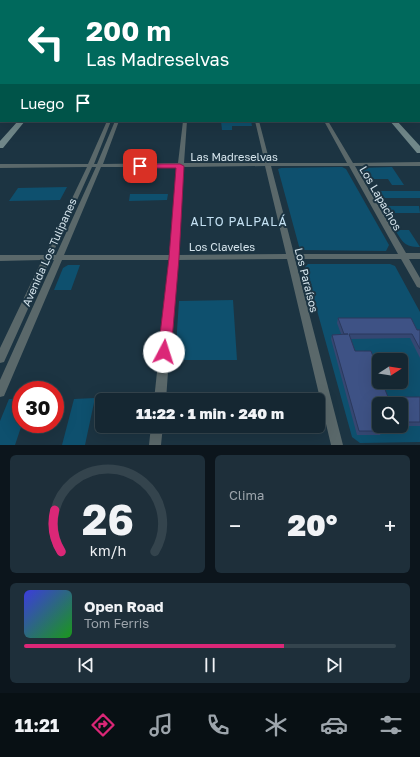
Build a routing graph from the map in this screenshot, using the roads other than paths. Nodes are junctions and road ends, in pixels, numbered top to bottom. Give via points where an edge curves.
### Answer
1 (21, 122) edge
2 (109, 122) edge
3 (117, 122) edge
4 (185, 122) edge
5 (257, 122) edge
6 (327, 122) edge
7 (394, 122) edge
8 (0, 146) edge
9 (420, 152) edge
10 (420, 164) edge
11 (350, 165) junction
12 (0, 166) edge
13 (90, 166) junction
14 (99, 166) junction
15 (180, 166) junction
16 (267, 166) junction
17 (403, 256) junction
18 (420, 256) edge
19 (290, 257) junction
20 (0, 258) edge
21 (47, 258) junction
22 (59, 258) junction
23 (174, 258) junction
24 (420, 285) edge
25 (0, 359) edge
26 (0, 392) edge
27 (161, 393) edge
28 (156, 433) edge
29 (155, 445) edge
30 (337, 445) edge

1 - 8 street
2 - 13 street, Avenida Los Tulipanes
3 - 14 street, Avenida Los Tulipanes
4 - 15 street
5 - 16 street, Los Paraísos
6 - 11 street, Los Lapachos
7 - 9 street
10 - 11 street, Las Madreselvas
11 - 16 street, Las Madreselvas
11 - 17 street, Los Lapachos
12 - 13 street, Las Madreselvas
13 - 14 street, Las Madreselvas
13 - 21 street, Avenida Los Tulipanes
14 - 15 street, Las Madreselvas
14 - 22 street, Avenida Los Tulipanes
15 - 16 street, Las Madreselvas
15 - 23 street
16 - 19 street, Los Paraísos
17 - 18 street, Los Claveles
17 - 19 street, Los Claveles
17 - 24 street, Los Lapachos
19 - 23 street, Los Claveles
19 - 30 street, Los Paraísos
20 - 21 street, Los Claveles
21 - 22 street, Los Claveles
21 - 25 street, Avenida Los Tulipanes
22 - 23 street, Los Claveles
22 - 26 street, Avenida Los Tulipanes
23 - 27 street
28 - 29 street

